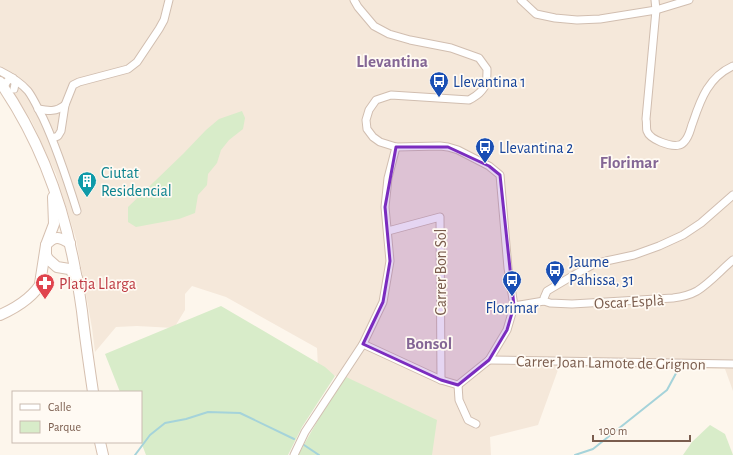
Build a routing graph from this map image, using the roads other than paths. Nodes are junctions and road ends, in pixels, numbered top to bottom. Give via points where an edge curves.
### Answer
1 (169, 0) edge
2 (354, 0) edge
3 (521, 0) edge
4 (655, 0) edge
5 (689, 0) edge
6 (656, 10) junction
7 (733, 66) edge
8 (0, 71) edge
9 (13, 78) dead end
10 (25, 88) junction
11 (7, 89) edge
12 (65, 105) junction
13 (38, 109) junction
14 (53, 138) junction
15 (396, 147) junction
16 (52, 185) junction
17 (733, 195) edge
18 (77, 211) dead end
19 (388, 230) junction
20 (70, 243) junction
21 (46, 245) junction
22 (733, 260) edge
23 (56, 267) junction
24 (77, 278) junction
25 (40, 284) junction
26 (544, 301) junction
27 (514, 306) junction
28 (0, 315) edge
29 (363, 344) junction
30 (489, 360) junction
31 (733, 364) edge
32 (441, 380) junction
33 (458, 385) junction
34 (93, 391) edge
35 (476, 424) dead end
36 (100, 443) edge
37 (103, 455) edge
38 (294, 455) edge

1 - 12 street via 164,20 136,62 128,69 73,85
2 - 15 street via 374,26 389,34 472,55 479,58 487,69 484,87 479,94 469,100 392,94 376,100 369,110 367,128 380,142
3 - 6 street via 536,14 577,20
4 - 6 street
5 - 6 street
6 - 7 street via 646,119 647,132 651,137 670,145 680,145 686,140 704,94 719,75
8 - 10 street
9 - 11 street via 6,81
10 - 11 street
10 - 13 street
11 - 16 street
12 - 13 street via 52,111
12 - 14 street via 61,132
13 - 14 street
14 - 18 street
15 - 19 street via 388,178 385,207
15 - 27 street via 448,147 489,166 500,175
16 - 20 street
16 - 21 street via 54,224
17 - 26 street via 683,235 634,255 594,264 547,291
19 - 29 street via 390,261 383,302
19 - 32 street, Carrer Bon Sol via 440,217
20 - 21 street via 57,238
20 - 24 street
21 - 23 street via 46,255
21 - 25 street
22 - 26 street, Oscar Esplà via 696,292 683,296 572,304
23 - 24 street via 68,269
23 - 25 street via 46,272
24 - 34 street
25 - 28 street via 28,299
26 - 27 street, Oscar Esplà
27 - 30 street via 507,330
29 - 32 street
29 - 38 street via 305,432
30 - 31 street, Carrer Joan Lamote de Grignon
30 - 33 street
32 - 33 street
33 - 35 street via 459,400 468,420
36 - 37 street

